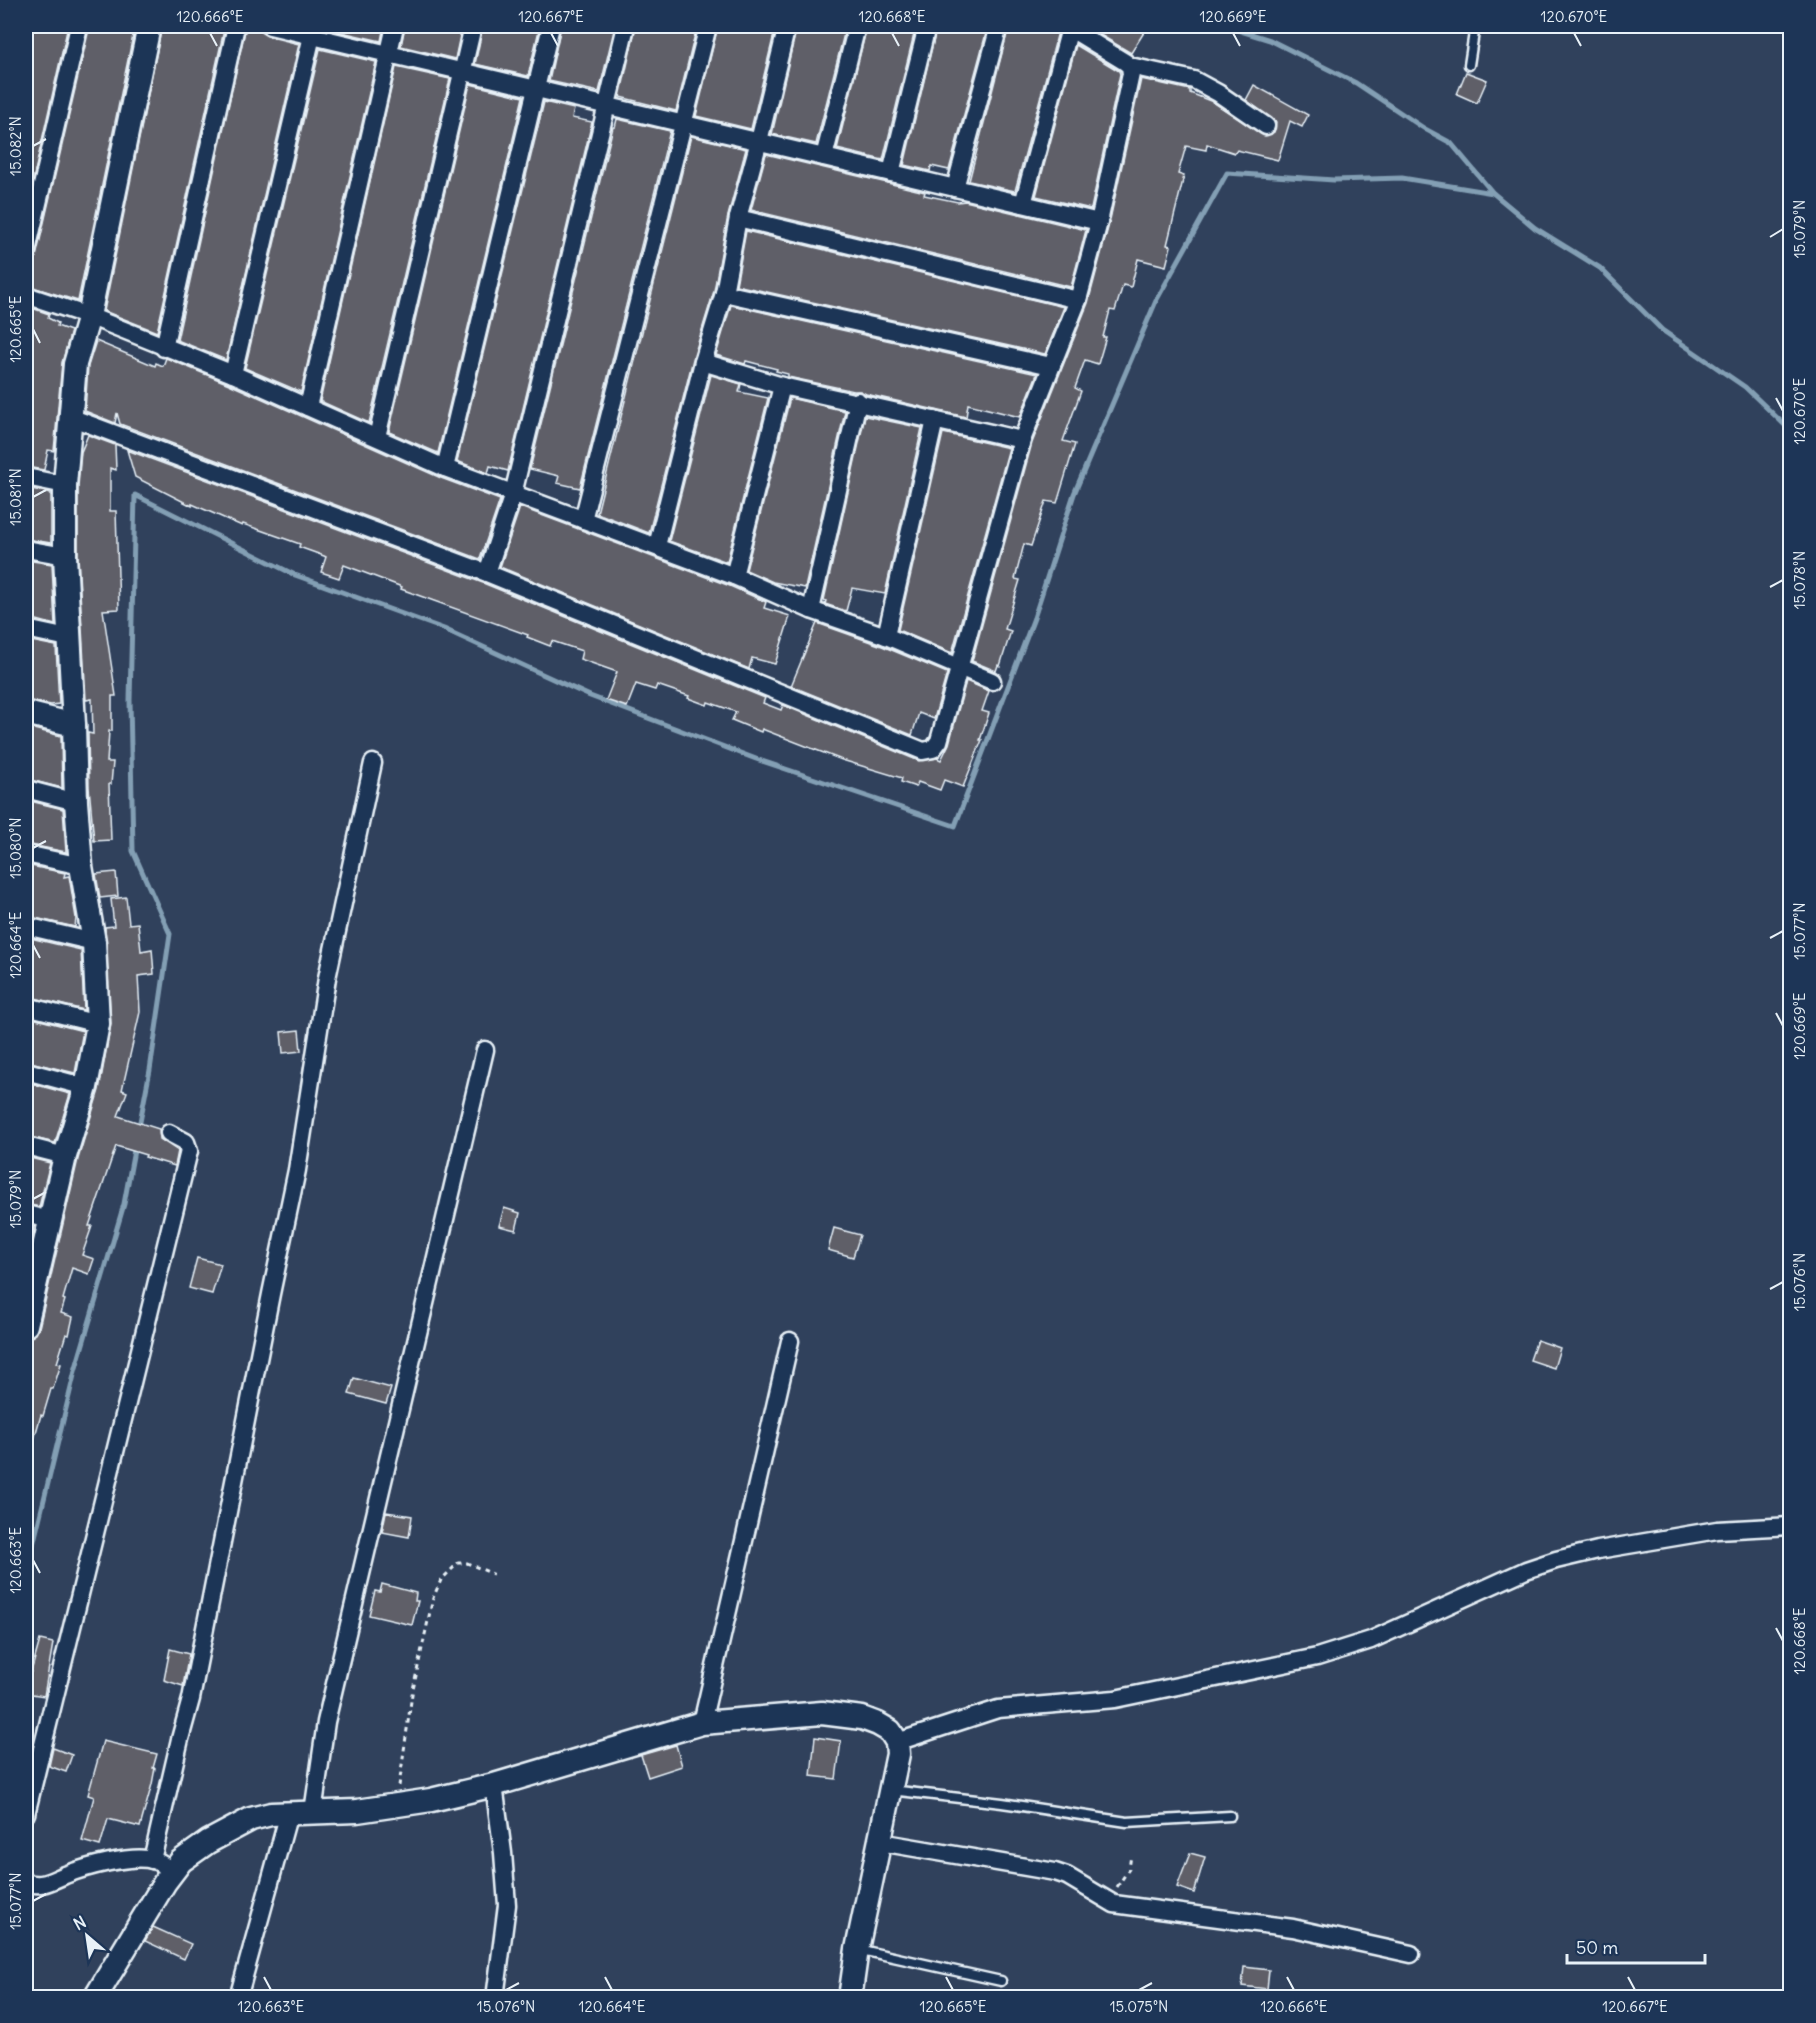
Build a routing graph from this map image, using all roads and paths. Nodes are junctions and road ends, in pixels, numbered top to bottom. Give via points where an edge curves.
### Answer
1 (79, 26) edge
2 (149, 26) edge
3 (237, 26) edge
4 (270, 26) edge
5 (395, 26) edge
6 (473, 26) edge
7 (551, 26) edge
8 (626, 26) edge
9 (708, 26) edge
10 (787, 26) edge
11 (857, 26) edge
12 (927, 26) edge
13 (999, 26) edge
14 (1475, 26) edge
15 (1068, 27) edge
16 (313, 31) edge
17 (388, 54) junction
18 (1469, 65) dead end
19 (1130, 66) junction
20 (462, 71) junction
21 (535, 88) junction
22 (607, 105) junction
23 (684, 124) junction
24 (1266, 126) dead end
25 (759, 141) junction
26 (824, 157) junction
27 (891, 172) junction
28 (955, 188) junction
29 (1023, 204) junction
30 (738, 218) junction
31 (1099, 222) junction
32 (26, 255) edge
33 (724, 293) junction
34 (26, 295) edge
35 (1078, 300) junction
36 (89, 316) junction
37 (165, 348) junction
38 (703, 362) junction
39 (1051, 366) junction
40 (233, 374) junction
41 (782, 386) junction
42 (858, 401) junction
43 (308, 407) junction
44 (70, 417) junction
45 (935, 420) junction
46 (376, 437) junction
47 (1022, 440) junction
48 (445, 468) junction
49 (26, 477) edge
50 (65, 485) junction
51 (513, 494) junction
52 (584, 520) junction
53 (657, 546) junction
54 (26, 549) edge
55 (65, 556) junction
56 (487, 573) junction
57 (734, 576) junction
58 (811, 610) junction
59 (26, 629) edge
60 (886, 636) junction
61 (68, 638) junction
62 (958, 668) junction
63 (992, 681) dead end
64 (26, 713) edge
65 (74, 725) junction
66 (373, 763) dead end
67 (26, 789) edge
68 (76, 802) junction
69 (26, 854) edge
70 (81, 866) junction
71 (26, 926) edge
72 (94, 942) junction
73 (26, 1006) edge
74 (98, 1023) junction
75 (485, 1050) dead end
76 (26, 1071) edge
77 (86, 1087) junction
78 (169, 1133) dead end
79 (26, 1146) edge
80 (65, 1156) junction
81 (26, 1214) edge
82 (50, 1220) junction
83 (30, 1293) edge
84 (26, 1325) edge
85 (790, 1341) dead end
86 (1791, 1526) edge
87 (493, 1574) dead end
88 (702, 1723) junction
89 (897, 1742) junction
90 (494, 1785) junction
91 (891, 1790) junction
92 (396, 1805) junction
93 (313, 1812) junction
94 (289, 1813) junction
95 (26, 1814) edge
96 (1230, 1816) dead end
97 (880, 1842) junction
98 (1131, 1855) dead end
99 (152, 1860) junction
100 (174, 1871) junction
101 (26, 1882) edge
102 (1109, 1902) junction
103 (857, 1948) junction
104 (1412, 1954) dead end
105 (1001, 1981) dead end
106 (95, 1998) edge
107 (238, 1998) edge
108 (495, 1998) edge
109 (850, 1998) edge

1 - 32 street
2 - 36 street
3 - 37 street
4 - 16 street
5 - 17 street
6 - 20 street
7 - 21 street
8 - 22 street
9 - 23 street
10 - 25 street
11 - 26 street
12 - 27 street
13 - 28 street
14 - 18 lane
15 - 19 street
15 - 29 street
16 - 17 street
16 - 40 street
17 - 20 street
17 - 43 street
19 - 24 street via 1194,80
19 - 31 street
20 - 21 street
20 - 46 street
21 - 22 street
21 - 48 street
22 - 23 street
22 - 51 street
23 - 25 street
23 - 52 street
25 - 26 street
25 - 30 street
26 - 27 street
27 - 28 street
28 - 29 street
29 - 31 street
30 - 33 street
30 - 35 street
31 - 35 street
33 - 38 street
33 - 39 street
34 - 36 street
35 - 39 street
36 - 37 street
36 - 44 street via 75,364
37 - 40 street
38 - 41 street
38 - 53 street
39 - 47 street
40 - 43 street
41 - 42 street
41 - 57 street
42 - 45 street
42 - 58 street
43 - 46 street
44 - 50 street
44 - 56 street
45 - 47 street
45 - 60 street
46 - 48 street
47 - 62 street
48 - 51 street
49 - 50 street
50 - 55 street
51 - 52 street
51 - 56 street
52 - 53 street
53 - 57 street
54 - 55 street
55 - 61 street
56 - 62 street via 923,751 933,749 939,741
57 - 58 street
58 - 60 street
59 - 61 street
60 - 62 street
61 - 65 street
62 - 63 street
64 - 65 street
65 - 68 street
66 - 99 street via 327,978 297,1170 192,1699
67 - 68 street
68 - 70 street
69 - 70 street
70 - 72 street
71 - 72 street
72 - 74 street
73 - 74 street
74 - 77 street
75 - 93 street via 326,1722
76 - 77 street
77 - 80 street
78 - 95 street via 186,1142 189,1151
79 - 80 street
80 - 82 street
81 - 82 street
82 - 83 street
83 - 84 street
85 - 88 street
86 - 89 street via 1717,1530 1556,1560 1371,1640 1317,1657 1115,1699 998,1709
87 - 92 path via 458,1563 441,1580 432,1598 412,1694
88 - 89 street via 793,1714 841,1715 878,1724 890,1731
88 - 90 street
89 - 91 street
90 - 92 street
90 - 108 street via 507,1905
91 - 96 lane via 1127,1822
91 - 97 street
92 - 93 street
93 - 94 street
94 - 100 street via 251,1819 232,1828 181,1861
94 - 107 street
97 - 102 street via 1055,1872
97 - 103 street
98 - 102 path via 1129,1869
99 - 100 street
99 - 101 street via 120,1859 47,1884
100 - 106 street
102 - 104 street via 1293,1928
103 - 105 lane
103 - 109 street

